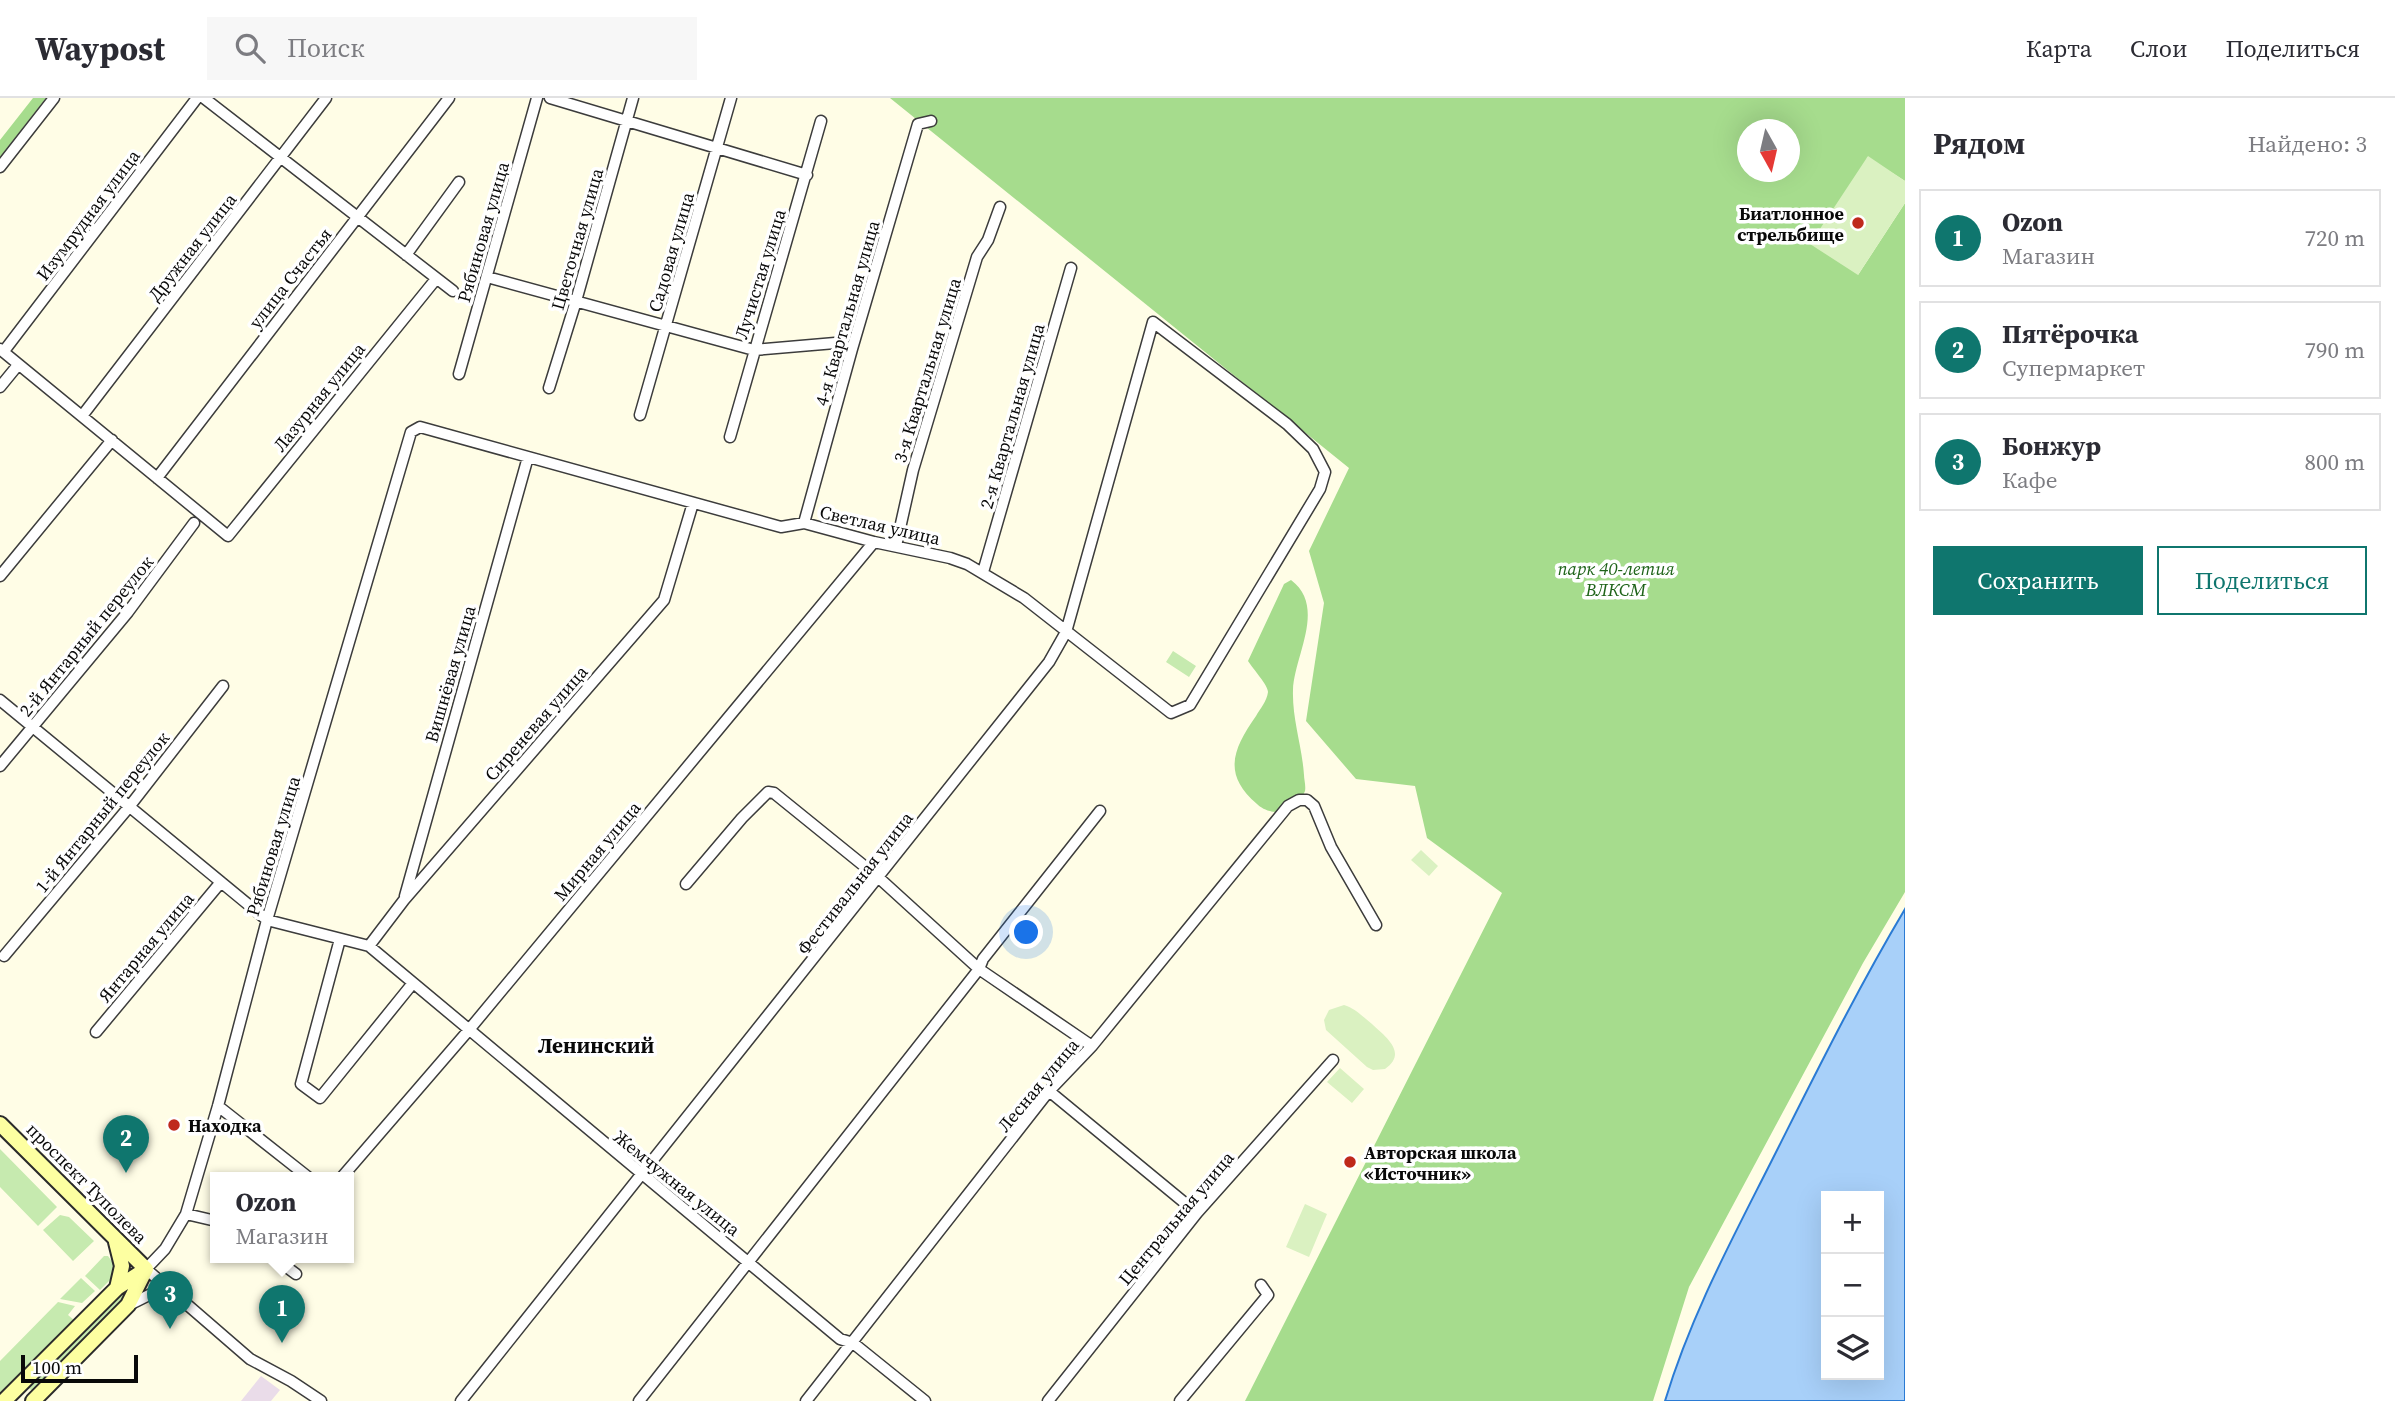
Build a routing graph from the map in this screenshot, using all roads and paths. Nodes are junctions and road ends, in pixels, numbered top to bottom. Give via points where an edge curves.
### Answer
1 (54, 98) edge
2 (197, 98) edge
3 (204, 98) edge
4 (326, 98) edge
5 (449, 98) edge
6 (537, 98) edge
7 (550, 98) edge
8 (633, 98) edge
9 (731, 98) edge
10 (626, 120) junction
11 (821, 121) dead end
12 (931, 121) dead end
13 (718, 146) junction
14 (280, 158) junction
15 (0, 167) edge
16 (807, 174) junction
17 (459, 182) dead end
18 (1000, 207) dead end
19 (357, 217) junction
20 (406, 255) junction
21 (1071, 268) dead end
22 (487, 277) junction
23 (436, 279) junction
24 (453, 291) dead end
25 (576, 301) junction
26 (666, 327) junction
27 (852, 349) junction
28 (2, 350) edge
29 (754, 350) junction
30 (18, 365) junction
31 (459, 374) dead end
32 (0, 387) edge
33 (548, 388) dead end
34 (640, 415) dead end
35 (82, 416) junction
36 (420, 427) joint
37 (730, 437) dead end
38 (111, 440) junction
39 (528, 457) junction
40 (157, 478) junction
41 (693, 503) junction
42 (194, 523) dead end
43 (804, 523) junction
44 (874, 542) junction
45 (896, 546) junction
46 (983, 572) junction
47 (0, 576) edge
48 (1066, 632) junction
49 (223, 686) dead end
50 (0, 700) edge
51 (1171, 713) joint
52 (33, 728) junction
53 (0, 766) edge
54 (129, 807) junction
55 (1100, 811) dead end
56 (879, 878) junction
57 (221, 882) junction
58 (686, 884) dead end
59 (404, 900) junction
60 (267, 920) junction
61 (1376, 925) dead end
62 (340, 939) junction
63 (369, 946) junction
64 (4, 956) dead end
65 (979, 969) junction
66 (413, 983) junction
67 (468, 1031) junction
68 (96, 1032) dead end
69 (1092, 1046) junction
70 (1333, 1060) dead end
71 (1049, 1091) junction
72 (218, 1106) junction
73 (0, 1124) edge
74 (302, 1172) edge
75 (345, 1172) edge
76 (642, 1175) junction
77 (1197, 1213) junction
78 (187, 1214) junction
79 (210, 1220) edge
80 (115, 1238) junction
81 (748, 1262) junction
82 (281, 1263) edge
83 (146, 1269) junction
84 (296, 1274) dead end
85 (1261, 1284) dead end
86 (117, 1288) junction
87 (173, 1293) junction
88 (128, 1305) junction
89 (853, 1343) junction
90 (18, 1387) junction
91 (4, 1401) edge
92 (32, 1401) edge
93 (321, 1401) edge
94 (461, 1401) edge
95 (639, 1401) edge
96 (806, 1401) edge
97 (925, 1401) edge
98 (1048, 1401) edge
99 (1180, 1401) edge

1 - 15 street
2 - 28 street, Изумрудная улица
3 - 14 street
4 - 14 street, Дружная улица
5 - 19 street, улица Счастья
6 - 22 street, Рябиновая улица
7 - 10 street
8 - 10 street, Цветочная улица
9 - 13 street, Садовая улица
10 - 13 street
10 - 25 street, Цветочная улица
11 - 16 street, Лучистая улица
12 - 27 street, 4-я Квартальная улица via 918,124
13 - 16 street
13 - 26 street, Садовая улица
14 - 19 street
14 - 35 street, Дружная улица
16 - 29 street, Лучистая улица
17 - 20 street
18 - 45 street, 3-я Квартальная улица via 977,257 913,470
19 - 20 street
19 - 40 street, улица Счастья
20 - 23 street
21 - 46 street, 2-я Квартальная улица
22 - 25 street
22 - 31 street, Рябиновая улица
23 - 24 street
23 - 40 street, Лазурная улица via 228,536
25 - 26 street
25 - 33 street, Цветочная улица
26 - 29 street
26 - 34 street, Садовая улица
27 - 29 street via 835,344
27 - 43 street, 4-я Квартальная улица
28 - 30 street
29 - 37 street, Лучистая улица
30 - 32 street
30 - 35 street
35 - 38 street
36 - 39 street, Светлая улица
36 - 60 street, Рябиновая улица via 411,432
38 - 40 street
38 - 47 street
39 - 41 street, Светлая улица
39 - 59 street, Вишнёвая улица
41 - 43 street, Светлая улица via 781,527
41 - 59 street, Сиреневая улица via 664,600
42 - 52 street, 2-й Янтарный переулок
43 - 44 street, Светлая улица
44 - 45 street, Светлая улица
44 - 67 street, Мирная улица
45 - 46 street, Светлая улица via 950,558
46 - 48 street, Светлая улица
48 - 51 street, Светлая улица
48 - 51 street, Фестивальная улица via 1153,322 1287,424 1313,449 1325,472 1320,489 1191,705
48 - 56 street, Фестивальная улица via 1049,662
49 - 54 street, 1-й Янтарный переулок
50 - 52 street
52 - 53 street, 2-й Янтарный переулок
52 - 54 street
54 - 57 street
54 - 64 street, 1-й Янтарный переулок
55 - 65 street
56 - 58 street via 768,792
56 - 65 street
56 - 76 street, Фестивальная улица
57 - 60 street
57 - 68 street, Янтарная улица
59 - 63 street, Сиреневая улица
60 - 62 street
60 - 72 street, Рябиновая улица
61 - 69 street, Лесная улица via 1331,847 1314,806 1299,800 1279,815
62 - 63 street
62 - 66 street via 301,1084 320,1098
63 - 66 street, Жемчужная улица
65 - 69 street
65 - 81 street
66 - 67 street, Жемчужная улица
67 - 75 street, Мирная улица
67 - 76 street, Жемчужная улица
69 - 71 street, Лесная улица
70 - 77 street, Центральная улица
71 - 77 street
71 - 89 street, Лесная улица
72 - 74 street
72 - 78 street, Рябиновая улица
73 - 80 main road, проспект Туполева
76 - 81 street, Жемчужная улица
76 - 94 street, Фестивальная улица
77 - 98 street, Центральная улица
78 - 79 street
78 - 83 street, Рябиновая улица
80 - 83 main road, проспект Туполева
80 - 86 main road via 122,1266
81 - 89 street, Жемчужная улица via 840,1339
81 - 95 street
82 - 84 street
83 - 86 main road
83 - 87 street
83 - 88 main road
85 - 99 street via 1268,1295
86 - 90 main road
87 - 88 street via 153,1293
87 - 93 street via 250,1359
88 - 92 main road
89 - 96 street, Лесная улица
89 - 97 street, Жемчужная улица
90 - 91 main road
90 - 92 main road

